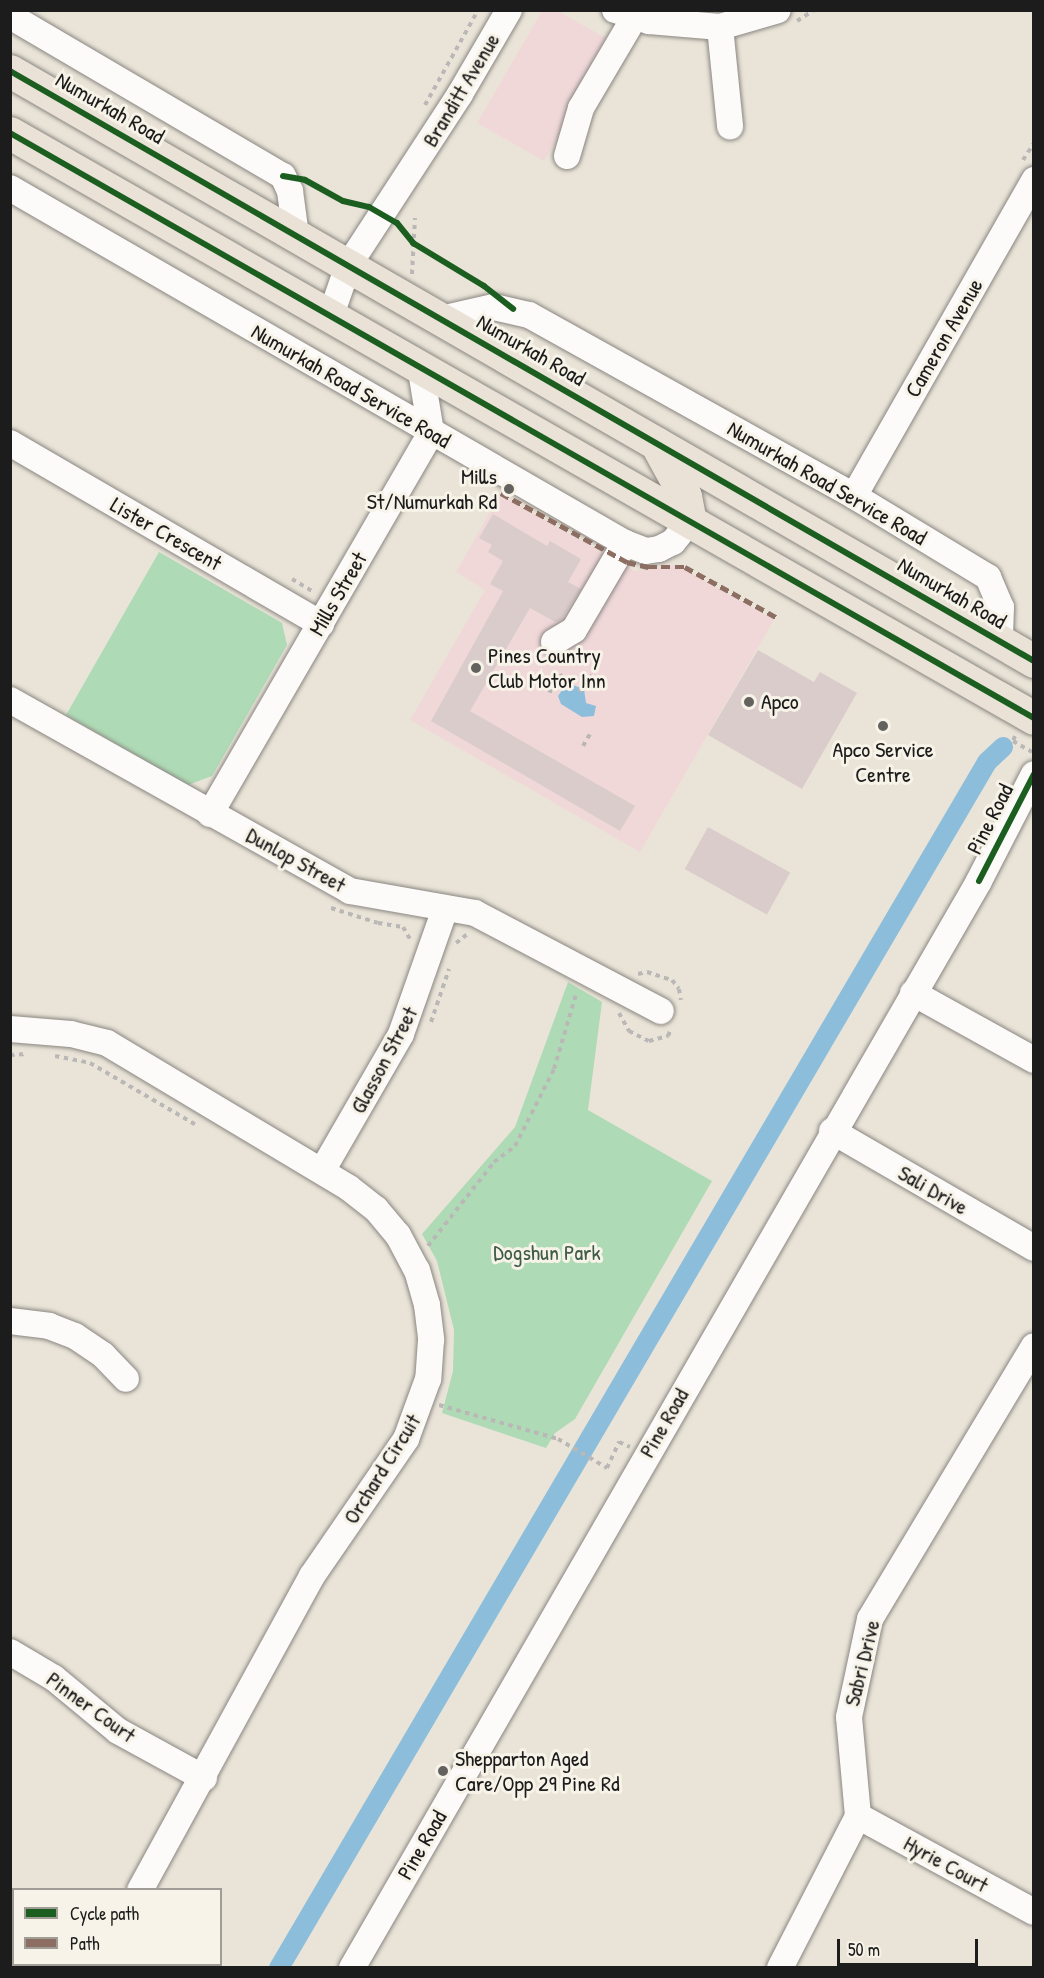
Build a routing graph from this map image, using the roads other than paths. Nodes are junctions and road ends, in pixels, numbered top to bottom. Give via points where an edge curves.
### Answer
1 (509, 10) edge
2 (778, 10) edge
3 (624, 14) edge
4 (10, 16) edge
5 (720, 27) junction
6 (10, 72) edge
7 (730, 126) dead end
8 (10, 133) edge
9 (567, 156) dead end
10 (413, 169) junction
11 (1034, 180) edge
12 (10, 188) edge
13 (296, 236) junction
14 (355, 269) junction
15 (331, 315) junction
16 (441, 319) junction
17 (420, 365) junction
18 (431, 432) junction
19 (10, 443) edge
20 (656, 443) junction
21 (854, 496) junction
22 (690, 521) junction
23 (625, 543) junction
24 (321, 624) junction
25 (554, 642) dead end
26 (1000, 642) junction
27 (1034, 661) edge
28 (10, 700) edge
29 (1023, 730) edge
30 (1034, 774) edge
31 (1034, 803) edge
32 (210, 814) junction
33 (979, 881) junction
34 (445, 909) junction
35 (913, 993) junction
36 (661, 1011) dead end
37 (10, 1029) edge
38 (1034, 1060) edge
39 (832, 1131) junction
40 (322, 1171) junction
41 (1034, 1248) edge
42 (10, 1321) edge
43 (1034, 1346) edge
44 (126, 1378) dead end
45 (10, 1652) edge
46 (204, 1778) junction
47 (858, 1816) junction
48 (141, 1888) edge
49 (1034, 1912) edge
50 (352, 1968) edge
51 (780, 1968) edge

1 - 10 street, Branditt Avenue
2 - 5 street
3 - 5 street
3 - 9 street via 581,108
4 - 13 street via 283,176 290,191
5 - 7 street
6 - 13 highway, Numurkah Road
8 - 15 highway
10 - 14 street, Branditt Avenue
10 - 14 street, Branditt Avenue via 390,219
11 - 21 street, Cameron Avenue
12 - 18 street, Numurkah Road Service Road
13 - 14 highway, Numurkah Road
14 - 15 street, Branditt Avenue
14 - 16 highway, Numurkah Road
15 - 17 highway
16 - 20 highway, Numurkah Road
16 - 21 street, Numurkah Road Service Road via 494,307 529,315
17 - 18 street
17 - 22 highway
18 - 23 street, Numurkah Road Service Road
18 - 24 street, Mills Street
19 - 24 street, Lister Crescent
20 - 22 highway via 685,496
20 - 26 highway, Numurkah Road
21 - 26 street, Numurkah Road Service Road via 988,577 1001,607
22 - 23 street, Numurkah Road Service Road via 673,542 659,549 646,550
22 - 29 highway
23 - 25 street via 574,630
24 - 32 street, Mills Street
26 - 27 highway, Numurkah Road
28 - 32 street, Dunlop Street
30 - 33 street, Pine Road
31 - 33 street, Pine Road
32 - 34 street, Dunlop Street via 350,891
33 - 35 street, Pine Road
34 - 36 street, Dunlop Street via 475,913
34 - 40 street, Glasson Street via 401,1034
35 - 38 street
35 - 39 street, Pine Road
37 - 40 street, Orchard Circuit via 71,1034 107,1043
39 - 41 street, Sali Drive
39 - 50 street, Pine Road
40 - 46 street, Orchard Circuit via 376,1209 421,1248 438,1406 406,1439 312,1576
42 - 44 street via 49,1326 75,1336 103,1355
43 - 47 street, Sabri Drive via 870,1619 849,1717
45 - 46 street, Pinner Court via 54,1678 118,1731
46 - 48 street, Orchard Circuit
47 - 49 street, Hyrie Court
47 - 51 street

